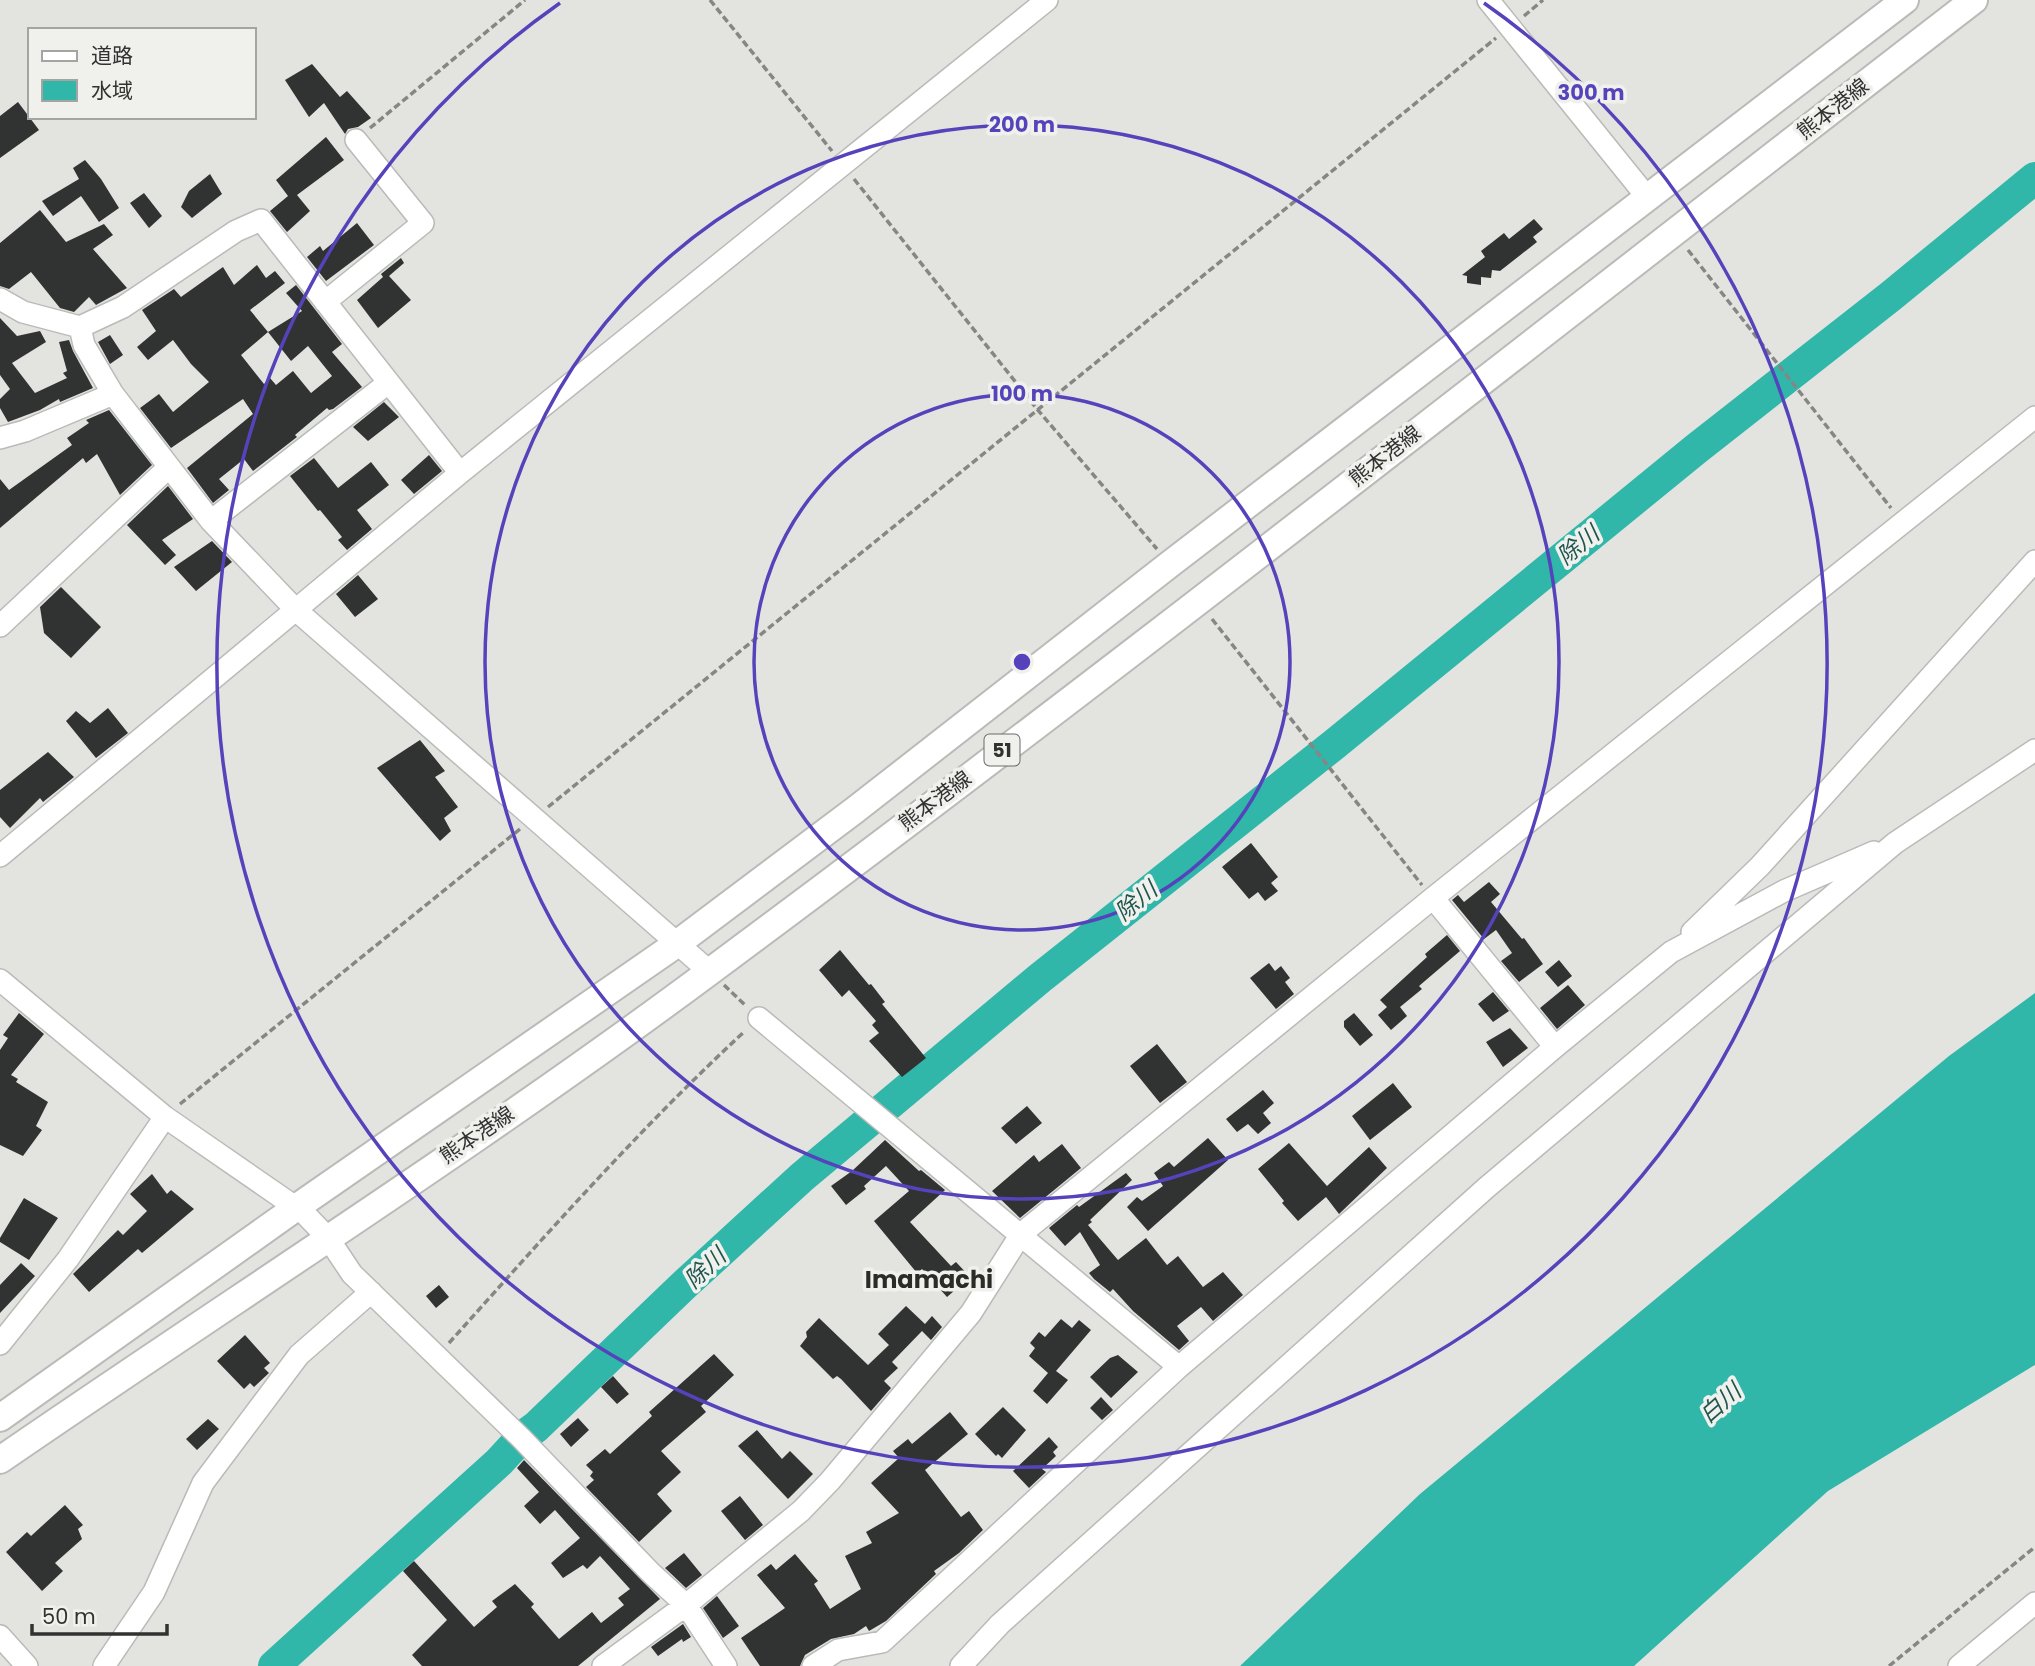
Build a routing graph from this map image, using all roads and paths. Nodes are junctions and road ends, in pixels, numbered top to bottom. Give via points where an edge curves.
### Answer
1 (525, 0) edge
2 (710, 0) edge
3 (1046, 0) edge
4 (1488, 0) edge
5 (1543, 0) edge
6 (1905, 0) edge
7 (1974, 0) edge
8 (1510, 26) junction
9 (356, 140) joint
10 (843, 165) junction
11 (1647, 197) junction
12 (1673, 232) junction
13 (0, 299) edge
14 (325, 302) junction
15 (80, 327) junction
16 (388, 383) junction
17 (113, 394) junction
18 (1037, 409) junction
19 (2035, 417) edge
20 (0, 438) edge
21 (169, 467) junction
22 (460, 473) junction
23 (211, 521) junction
24 (1902, 522) junction
25 (2035, 561) edge
26 (1170, 564) junction
27 (1198, 601) junction
28 (297, 611) junction
29 (0, 626) edge
30 (2035, 750) edge
31 (534, 818) junction
32 (1895, 843) junction
33 (0, 856) edge
34 (1433, 898) junction
35 (678, 943) junction
36 (1671, 952) junction
37 (710, 972) junction
38 (0, 980) edge
39 (759, 1018) junction
40 (1555, 1047) junction
41 (165, 1116) junction
42 (297, 1207) junction
43 (1021, 1234) junction
44 (328, 1238) junction
45 (371, 1292) junction
46 (0, 1344) edge
47 (437, 1356) junction
48 (1179, 1367) junction
49 (0, 1418) edge
50 (0, 1460) edge
51 (2035, 1547) edge
52 (2035, 1603) edge
53 (687, 1605) junction
54 (0, 1636) edge
55 (27, 1666) edge
56 (104, 1666) edge
57 (603, 1666) edge
58 (726, 1666) edge
59 (813, 1666) edge
60 (961, 1666) edge
61 (1889, 1666) edge
62 (1959, 1666) edge

1 - 9 path
2 - 10 path
3 - 10 street
4 - 8 street
5 - 8 path
6 - 11 main road, 熊本港線 / 51
7 - 12 main road, 熊本港線 / 51
8 - 11 street
8 - 18 path
9 - 14 street via 423,223
10 - 18 path
10 - 22 street
11 - 12 main road
11 - 26 main road, 熊本港線 / 51
12 - 24 path
12 - 27 main road, 熊本港線 / 51
13 - 15 street via 23,312
14 - 15 street via 261,220 236,231 123,307
14 - 16 street
15 - 17 street via 84,345
16 - 22 street
16 - 23 street
17 - 20 street
17 - 21 street
18 - 26 path
18 - 31 path
19 - 24 street
21 - 23 street
21 - 29 street
22 - 28 street
23 - 28 street
24 - 34 street
25 - 36 street via 1760,866
26 - 27 main road
26 - 35 main road, 熊本港線 / 51
27 - 34 path
27 - 37 main road, 熊本港線 / 51
28 - 31 street
28 - 33 street
30 - 32 street
31 - 35 street
31 - 41 path
32 - 36 street via 1784,891
32 - 60 street via 1486,1188 1000,1624
34 - 40 street
34 - 43 street
35 - 37 street
35 - 42 main road, 熊本港線 / 51
36 - 40 street
37 - 39 path
37 - 44 main road, 熊本港線 / 51
38 - 41 street
39 - 43 street
39 - 47 path via 652,1122
40 - 48 street
41 - 42 street
41 - 46 street via 68,1259
42 - 44 street
42 - 49 main road, 熊本港線 / 51
43 - 48 street
43 - 53 street via 971,1313 830,1481 801,1511
44 - 45 street via 352,1274
44 - 50 main road, 熊本港線 / 51
45 - 47 street
45 - 56 street via 299,1355 203,1483 154,1592
47 - 53 street
48 - 59 street via 883,1642 838,1650
51 - 61 path
52 - 62 street
53 - 57 street
53 - 58 street
54 - 55 street

